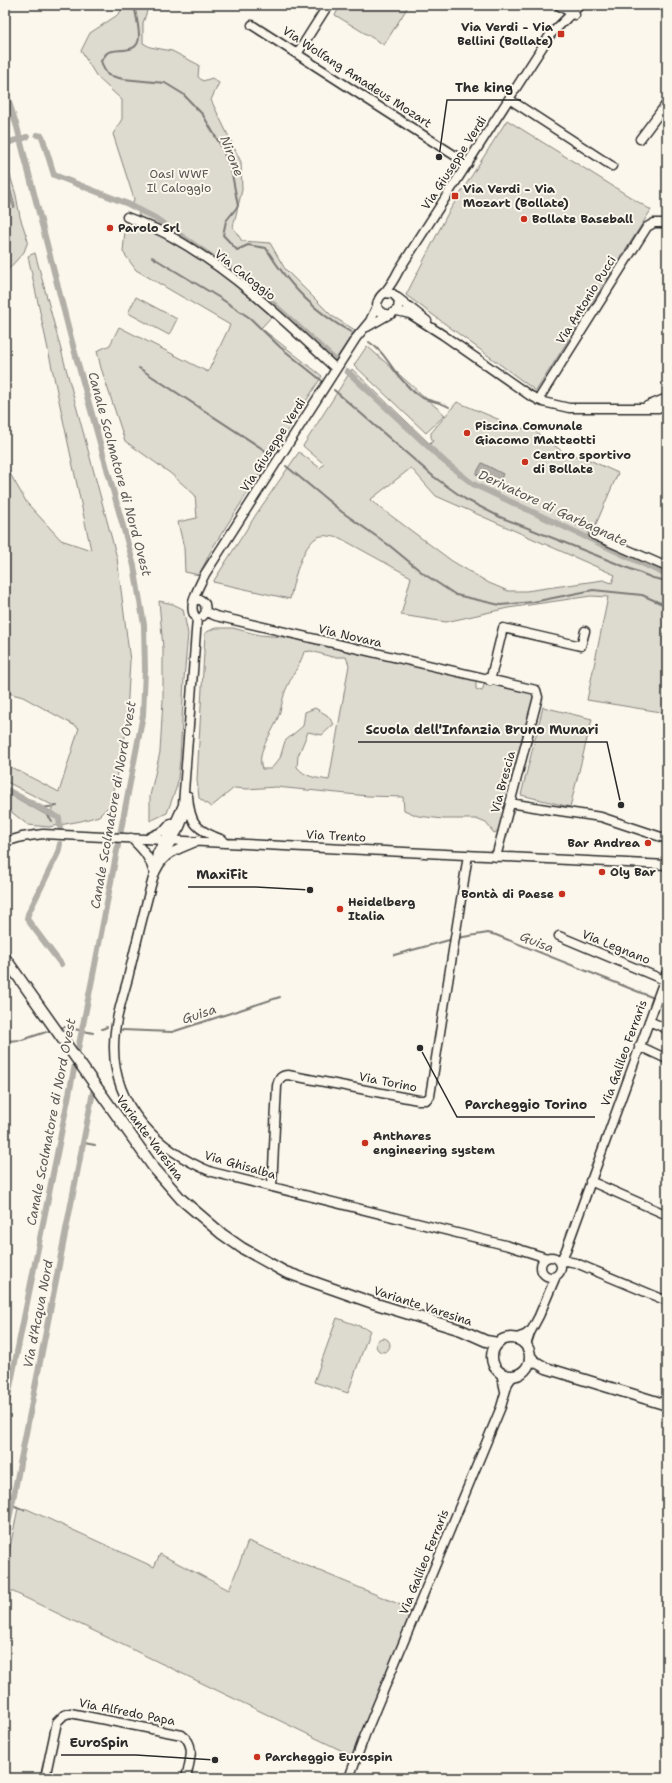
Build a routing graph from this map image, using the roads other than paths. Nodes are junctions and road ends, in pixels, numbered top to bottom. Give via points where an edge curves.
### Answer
1 (328, 5) edge
2 (558, 5) edge
3 (580, 5) edge
4 (586, 5) edge
5 (574, 14) junction
6 (252, 25) dead end
7 (297, 54) junction
8 (509, 99) junction
9 (667, 103) edge
10 (640, 139) dead end
11 (468, 164) junction
12 (612, 166) dead end
13 (127, 217) dead end
14 (662, 223) dead end
15 (404, 263) junction
16 (384, 293) junction
17 (397, 297) junction
18 (377, 306) junction
19 (397, 311) junction
20 (388, 315) junction
21 (363, 329) junction
22 (443, 335) junction
23 (336, 369) junction
24 (667, 398) edge
25 (538, 400) junction
26 (643, 408) junction
27 (667, 408) edge
28 (594, 535) dead end
29 (667, 567) edge
30 (198, 600) junction
31 (206, 612) junction
32 (197, 618) junction
33 (585, 631) dead end
34 (490, 681) junction
35 (186, 779) junction
36 (188, 800) junction
37 (510, 803) junction
38 (131, 838) junction
39 (146, 838) junction
40 (667, 839) edge
41 (169, 840) junction
42 (198, 841) junction
43 (5, 842) edge
44 (230, 843) junction
45 (468, 855) junction
46 (496, 857) junction
47 (667, 865) edge
48 (154, 871) junction
49 (559, 936) dead end
50 (5, 958) edge
51 (666, 976) edge
52 (649, 1021) junction
53 (667, 1029) edge
54 (639, 1046) junction
55 (667, 1059) edge
56 (590, 1181) junction
57 (272, 1187) junction
58 (667, 1215) edge
59 (524, 1251) junction
60 (557, 1262) junction
61 (543, 1270) junction
62 (556, 1276) junction
63 (667, 1301) edge
64 (543, 1305) junction
65 (531, 1330) junction
66 (478, 1338) junction
67 (516, 1338) junction
68 (498, 1343) junction
69 (526, 1345) junction
70 (492, 1354) junction
71 (530, 1356) junction
72 (546, 1368) junction
73 (525, 1370) junction
74 (501, 1372) junction
75 (513, 1376) junction
76 (505, 1393) junction
77 (667, 1405) edge
78 (45, 1778) edge
79 (186, 1778) edge
80 (349, 1778) edge

1 - 7 street
2 - 5 street
3 - 5 street, Via Giuseppe Verdi
4 - 5 street, Via Giuseppe Verdi
5 - 8 street, Via Giuseppe Verdi via 538,55
6 - 7 street, Via Wolfang Amadeus Mozart
7 - 11 street, Via Wolfang Amadeus Mozart
8 - 11 street, Via Giuseppe Verdi
8 - 12 street
9 - 10 street
11 - 15 street, Via Giuseppe Verdi
13 - 23 street, Via Caloggio via 172,237 202,256 246,288
14 - 25 street, Via Antonio Pucci via 646,227
15 - 16 street, Via Giuseppe Verdi
15 - 17 street, Via Giuseppe Verdi via 398,281
16 - 17 street
16 - 18 street via 379,298
17 - 19 street
17 - 22 street
18 - 20 street via 381,312
18 - 21 street, Via Giuseppe Verdi
19 - 20 street
19 - 22 street via 410,314
20 - 21 street, Via Giuseppe Verdi
21 - 23 street, Via Giuseppe Verdi
22 - 25 street
23 - 30 street, Via Giuseppe Verdi via 205,574
24 - 26 street
25 - 26 street via 569,408
26 - 27 street
28 - 29 street
30 - 31 street via 206,604
30 - 32 street via 191,606
31 - 32 street
31 - 34 street, Via Novara
32 - 35 street
33 - 34 street via 581,646 503,628
34 - 37 street, Via Brescia via 533,689 538,694
35 - 36 street
35 - 39 street via 182,801 168,827
35 - 41 street via 183,805
36 - 41 street via 184,818
36 - 44 street via 191,816 198,828
37 - 40 street via 601,817
37 - 46 street, Via Brescia
38 - 39 street, Via Trento
38 - 43 street, Via Trento via 43,834
38 - 48 street via 146,853
39 - 41 street, Via Trento
41 - 42 street, Via Trento
41 - 48 street, Via Ghisalba
42 - 44 street, Via Trento
42 - 48 street via 175,850
44 - 45 street, Via Trento
45 - 46 street, Via Trento
45 - 57 street, Via Torino via 431,1094 426,1100 418,1100 288,1075 282,1077 277,1086
46 - 47 street, Via Trento
48 - 57 street, Via Ghisalba via 116,1026 115,1058 119,1081 131,1107 145,1128 166,1148 212,1172
49 - 51 street, Via Legnano
50 - 66 main road, Variante Varesina via 154,1168 181,1199 206,1222 242,1248 285,1272 461,1330
51 - 52 street, Via Galileo Ferraris
52 - 53 street
52 - 54 street, Via Galileo Ferraris
54 - 55 street
54 - 56 street, Via Galileo Ferraris
56 - 58 street
56 - 60 street, Via Galileo Ferraris via 572,1234
57 - 59 street, Via Ghisalba
59 - 60 street, Via Ghisalba
59 - 61 street, Via Ghisalba via 536,1259
60 - 61 street via 544,1260
60 - 62 street
60 - 63 street via 586,1268
61 - 62 street via 550,1277
61 - 64 street via 546,1290
62 - 64 street
64 - 65 street
65 - 67 street
65 - 69 street
66 - 68 main road, Variante Varesina
66 - 70 main road, Variante Varesina
67 - 68 main road, Variante Varesina via 508,1338
67 - 69 main road
68 - 70 main road
69 - 71 main road
70 - 74 main road, Variante Varesina via 495,1366
71 - 72 main road via 534,1362
71 - 73 main road
72 - 73 main road
72 - 77 main road
73 - 75 main road
74 - 75 main road
74 - 76 street, Via Galileo Ferraris
75 - 76 street, Via Galileo Ferraris
76 - 80 street, Via Galileo Ferraris
78 - 79 street, Via Alfredo Papa via 57,1722 70,1713 182,1735 188,1740 191,1748

